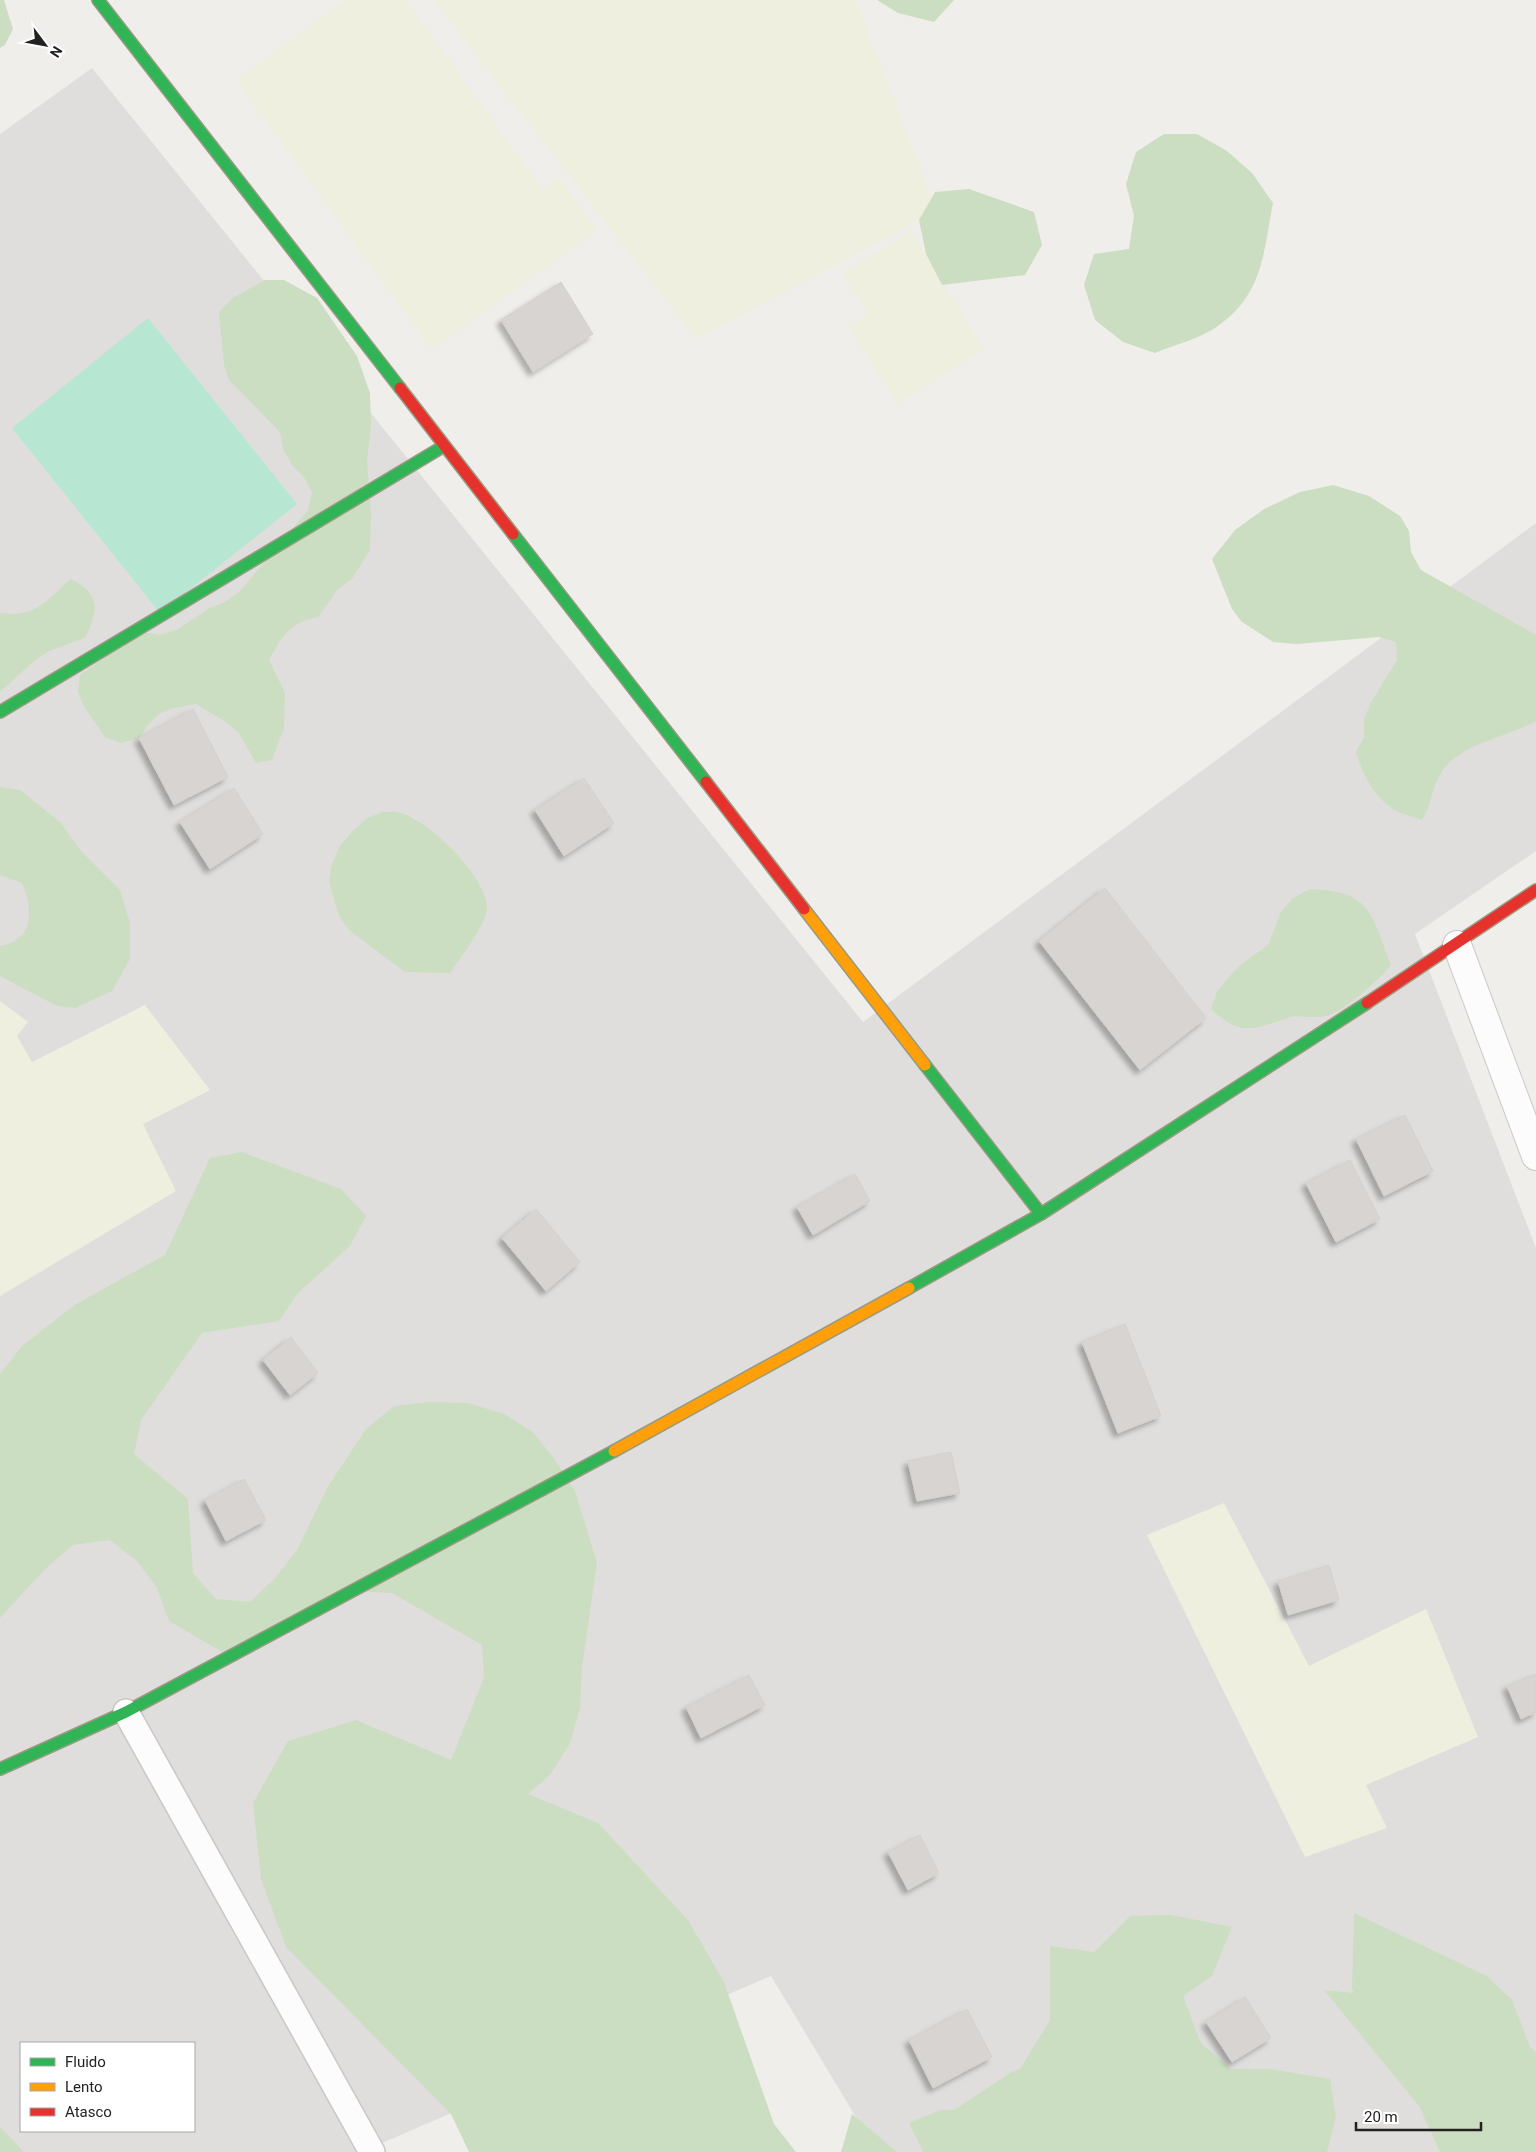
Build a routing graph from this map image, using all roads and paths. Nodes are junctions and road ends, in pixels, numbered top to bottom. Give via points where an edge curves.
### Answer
1 (98, 0) edge
2 (444, 446) junction
3 (0, 712) edge
4 (1536, 890) edge
5 (1458, 944) junction
6 (1536, 1156) edge
7 (1041, 1214) junction
8 (126, 1712) junction
9 (0, 1769) edge
10 (372, 2152) edge

1 - 2 street
2 - 3 street
2 - 7 street
4 - 5 street
5 - 6 street
5 - 7 street
7 - 8 street via 821,1338
8 - 9 street
8 - 10 lane

